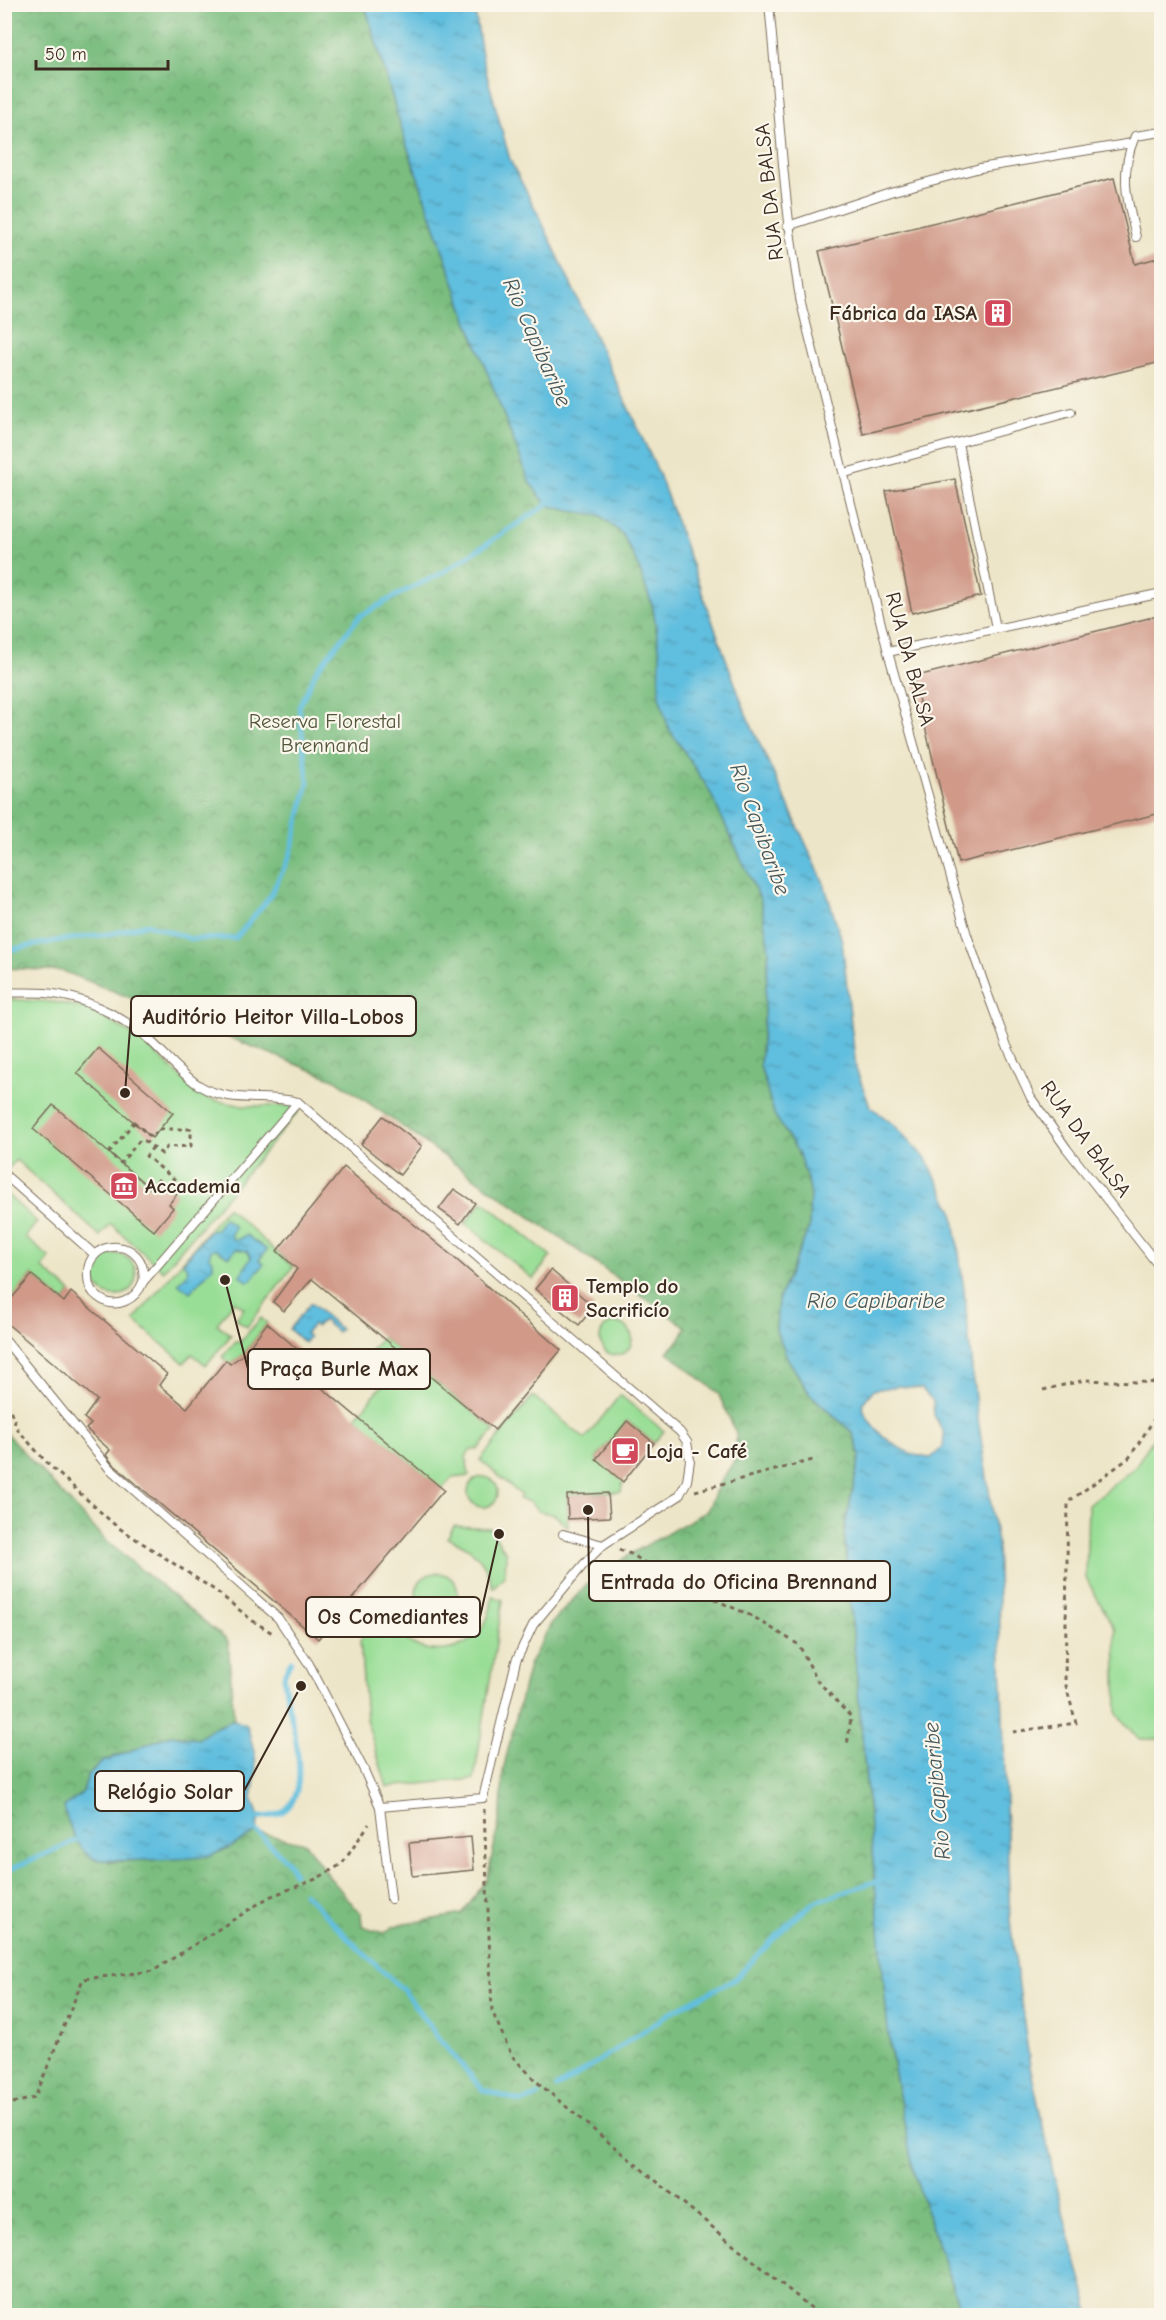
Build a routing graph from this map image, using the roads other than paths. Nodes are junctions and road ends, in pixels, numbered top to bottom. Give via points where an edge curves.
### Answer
1 (769, 4) edge
2 (1161, 132) edge
3 (1132, 143) junction
4 (788, 226) junction
5 (1136, 237) dead end
6 (1071, 412) dead end
7 (958, 443) junction
8 (845, 472) junction
9 (1161, 592) edge
10 (996, 628) junction
11 (888, 652) junction
12 (4, 992) edge
13 (298, 1102) junction
14 (4, 1174) edge
15 (95, 1255) junction
16 (1161, 1270) edge
17 (143, 1282) junction
18 (4, 1339) edge
19 (563, 1534) dead end
20 (603, 1545) junction
21 (380, 1807) junction
22 (391, 1899) dead end

1 - 4 lane, RUA DA BALSA
2 - 3 lane via 1135,136
3 - 4 lane via 980,168 890,192
3 - 5 lane via 1124,187
4 - 8 lane, RUA DA BALSA via 801,303
6 - 7 lane
7 - 8 lane
7 - 10 lane
8 - 11 lane, RUA DA BALSA
9 - 10 lane
10 - 11 lane
11 - 16 lane, RUA DA BALSA via 967,935 1007,1046 1031,1098
12 - 13 lane via 47,993 101,1007 144,1035 201,1086 233,1096
13 - 17 lane
13 - 20 lane via 687,1442 687,1481 679,1496
14 - 15 lane
15 - 17 lane via 109,1247 126,1248 143,1266
15 - 17 lane via 87,1272 88,1281 91,1290 106,1302 115,1304 133,1298
18 - 21 lane via 109,1468 278,1618 309,1664
19 - 20 lane
20 - 21 lane via 533,1625 516,1661 483,1798
21 - 22 lane

